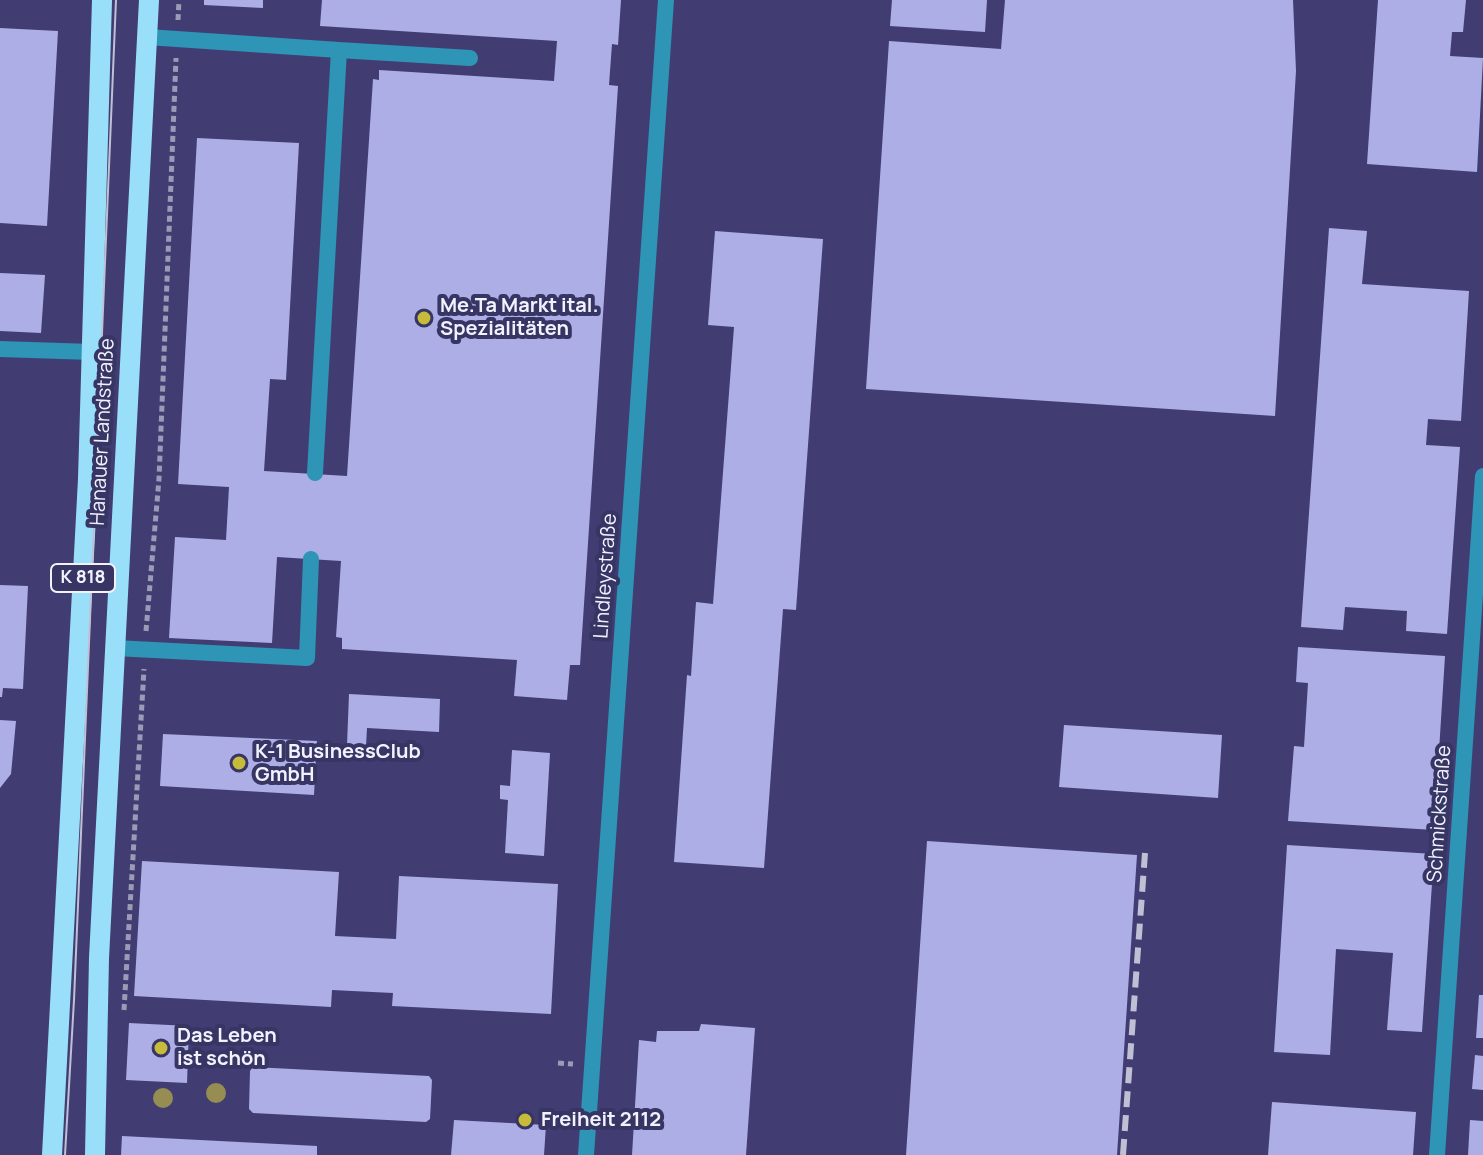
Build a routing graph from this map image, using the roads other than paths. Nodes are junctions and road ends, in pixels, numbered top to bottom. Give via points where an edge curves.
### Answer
1 (102, 0) edge
2 (149, 0) edge
3 (666, 0) edge
4 (147, 37) junction
5 (339, 50) junction
6 (470, 58) dead end
7 (0, 349) edge
8 (92, 352) junction
9 (315, 473) dead end
10 (1483, 476) edge
11 (311, 559) dead end
12 (115, 648) junction
13 (52, 1155) edge
14 (95, 1155) edge
15 (586, 1155) edge
16 (1437, 1155) edge

1 - 8 main road, Hanauer Landstraße / K 818
2 - 4 main road, Hanauer Landstraße / K 818
3 - 15 street, Lindleystraße
4 - 5 street
4 - 12 main road, Hanauer Landstraße / K 818
5 - 6 street
5 - 9 street
7 - 8 street
8 - 13 main road, Hanauer Landstraße / K 818
10 - 16 street, Schmickstraße
11 - 12 street via 307,658
12 - 14 main road, Hanauer Landstraße / K 818 via 97,998

